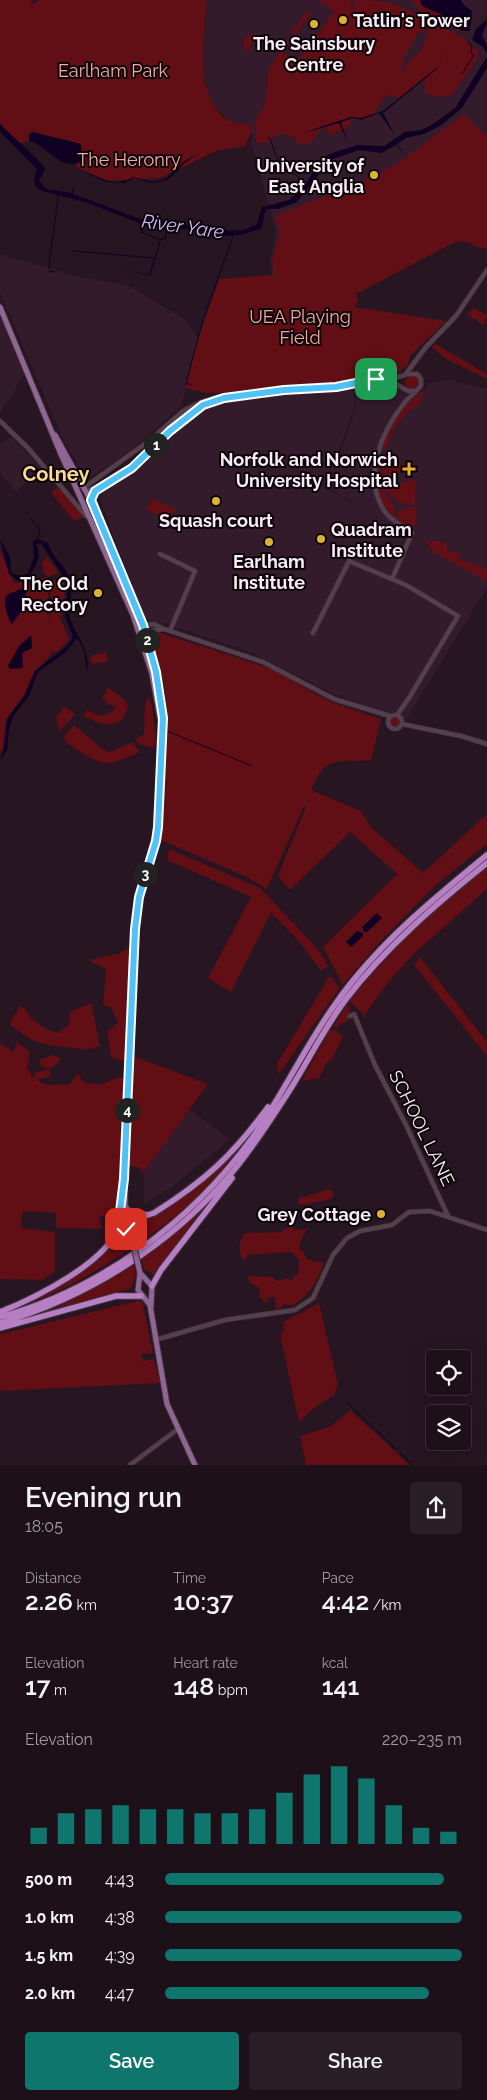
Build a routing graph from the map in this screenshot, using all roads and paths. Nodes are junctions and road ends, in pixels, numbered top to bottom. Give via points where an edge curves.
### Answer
1 (487, 270) edge
2 (0, 307) edge
3 (418, 359) junction
4 (406, 374) junction
5 (417, 374) junction
6 (387, 379) junction
7 (405, 389) junction
8 (417, 390) junction
9 (224, 398) junction
10 (406, 401) junction
11 (0, 421) edge
12 (156, 434) junction
13 (55, 435) junction
14 (162, 440) junction
15 (107, 483) junction
16 (76, 489) junction
17 (85, 489) junction
18 (70, 496) junction
19 (91, 500) junction
20 (86, 516) dead end
21 (350, 552) dead end
22 (160, 554) dead end
23 (349, 561) junction
24 (111, 564) junction
25 (392, 579) junction
26 (141, 629) junction
27 (170, 631) junction
28 (313, 633) dead end
29 (380, 714) junction
30 (397, 715) junction
31 (390, 716) junction
32 (387, 721) junction
33 (402, 724) junction
34 (487, 744) edge
35 (487, 856) edge
36 (487, 863) edge
37 (354, 1014) dead end
38 (323, 1022) junction
39 (286, 1097) junction
40 (126, 1211) junction
41 (448, 1216) junction
42 (133, 1221) junction
43 (121, 1226) junction
44 (487, 1230) edge
45 (132, 1240) junction
46 (140, 1273) junction
47 (139, 1286) junction
48 (151, 1287) junction
49 (143, 1296) junction
50 (0, 1312) edge
51 (151, 1312) junction
52 (0, 1317) edge
53 (0, 1323) edge
54 (0, 1328) edge
55 (155, 1340) junction
56 (178, 1429) junction
57 (130, 1465) edge
58 (195, 1465) edge

1 - 3 street via 456,316
2 - 13 main road
3 - 4 street
3 - 5 street
4 - 5 street
4 - 6 street
4 - 7 street via 402,381
5 - 8 street via 421,382
6 - 7 street
6 - 9 street
7 - 8 street
7 - 10 street
8 - 10 street
9 - 12 street via 192,406
9 - 14 street via 194,410
10 - 25 street via 384,436 377,459 375,483 386,512 398,525 412,533
11 - 18 street
12 - 14 street
12 - 17 street
13 - 16 main road
13 - 17 main road
14 - 15 street via 132,468
15 - 17 street
15 - 19 street via 95,491
16 - 17 main road
16 - 18 street
16 - 24 main road
17 - 19 main road
17 - 24 main road
18 - 20 street
19 - 26 main road
21 - 23 street
22 - 27 street via 195,571
23 - 25 street
23 - 28 street
24 - 26 main road
25 - 30 street via 458,616
26 - 27 street via 154,624
26 - 40 main road via 162,725 156,841 139,897 135,929 124,1179
27 - 29 street via 263,662 326,695
29 - 31 street
29 - 32 street
30 - 31 street
30 - 33 street
31 - 32 street
32 - 33 street via 394,729
33 - 34 street
35 - 38 highway via 398,931 356,978
36 - 39 highway via 423,916 366,974 325,1030
37 - 41 street, SCHOOL LANE
38 - 40 highway via 270,1104 230,1156 189,1192 154,1213
38 - 52 highway via 252,1138 198,1201 147,1244 103,1272 60,1295
39 - 48 highway via 234,1175
39 - 53 highway via 230,1175 168,1236 105,1278 40,1310
40 - 42 main road
40 - 43 main road via 117,1219
41 - 44 street
41 - 55 street via 414,1210 392,1225 352,1234 336,1249 313,1298 295,1310 225,1320
42 - 43 main road
42 - 45 main road
43 - 45 main road
43 - 50 highway via 96,1258 78,1271
45 - 46 main road, bridge
46 - 47 main road
46 - 48 main road
47 - 48 main road
47 - 49 main road
48 - 49 main road
48 - 51 main road
49 - 51 main road
49 - 54 highway via 116,1296
51 - 55 main road
55 - 56 main road via 163,1388
56 - 57 street
56 - 58 main road

